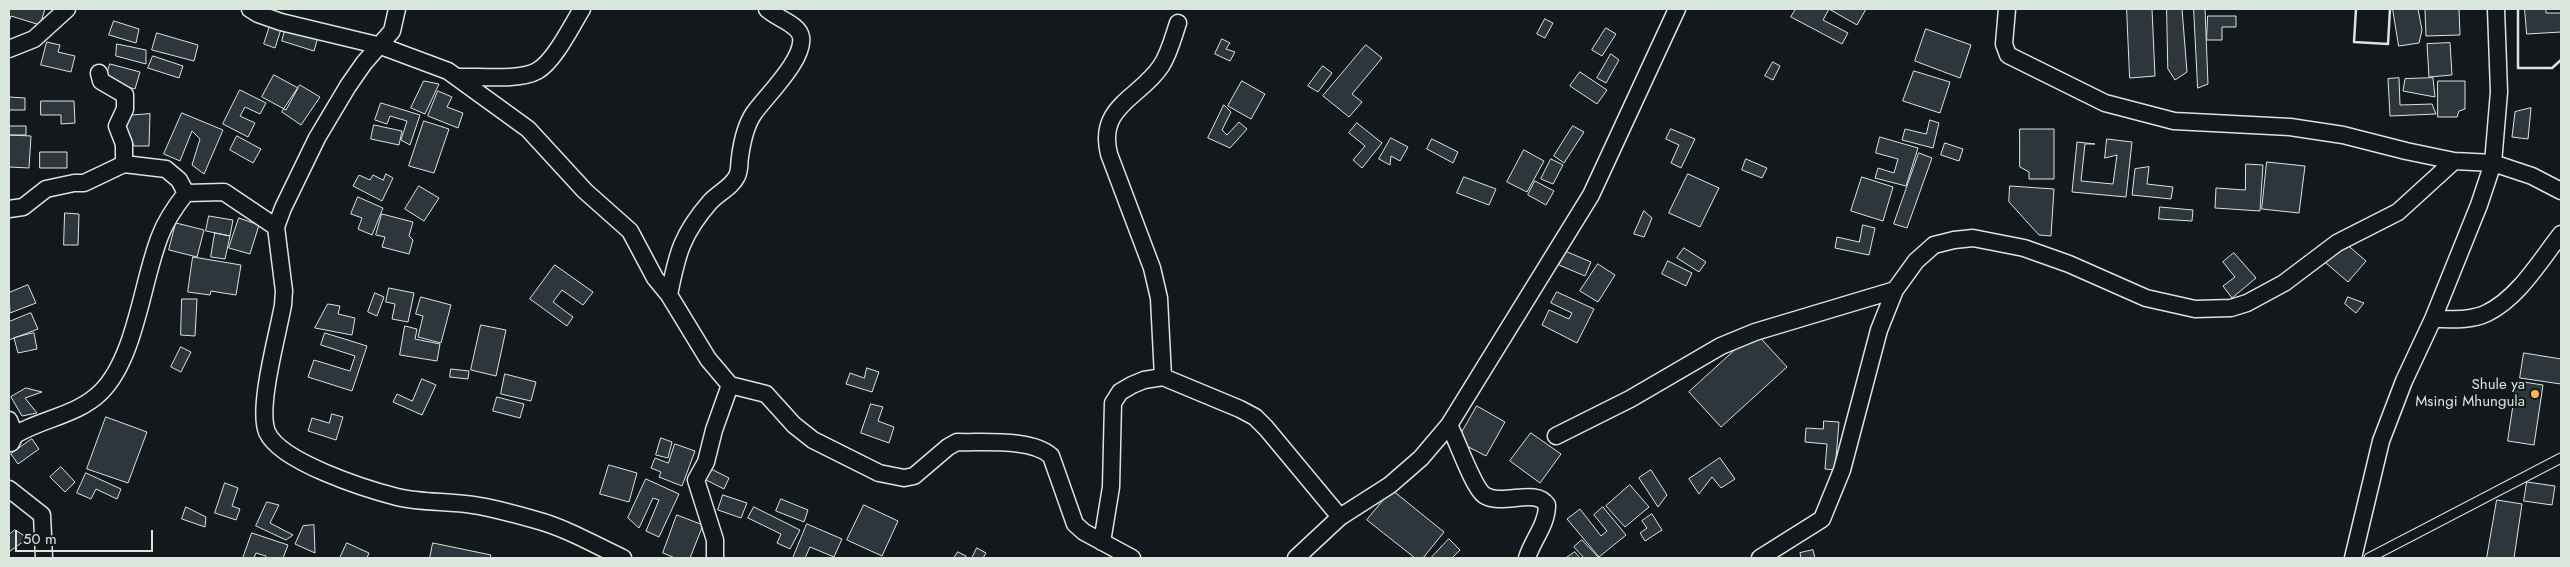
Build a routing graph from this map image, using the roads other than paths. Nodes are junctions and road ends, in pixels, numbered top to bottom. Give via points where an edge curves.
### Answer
1 (67, 9) edge
2 (250, 9) edge
3 (397, 9) edge
4 (582, 9) edge
5 (767, 9) edge
6 (1677, 9) edge
7 (2007, 9) edge
8 (2496, 9) edge
9 (1178, 23) dead end
10 (381, 46) junction
11 (9, 49) edge
12 (99, 73) dead end
13 (457, 77) junction
14 (2454, 161) junction
15 (2493, 163) junction
16 (124, 164) junction
17 (2561, 191) edge
18 (186, 194) junction
19 (9, 209) edge
20 (276, 227) junction
21 (2561, 234) edge
22 (1894, 290) junction
23 (669, 295) junction
24 (2433, 319) junction
25 (1163, 377) junction
26 (730, 385) junction
27 (1449, 425) junction
28 (10, 435) edge
29 (1556, 436) dead end
30 (2561, 458) edge
31 (9, 489) edge
32 (1340, 517) junction
33 (1102, 542) junction
34 (44, 558) edge
35 (623, 558) edge
36 (715, 558) edge
37 (1132, 558) edge
38 (1296, 558) edge
39 (1527, 558) edge
40 (1760, 558) edge
41 (2353, 558) edge
42 (2369, 558) edge

1 - 11 street via 34,39
2 - 10 street via 281,22
3 - 10 street via 392,31
4 - 13 street via 553,55 538,71 522,75
5 - 23 street via 796,27 801,44 790,68 752,115 737,175 688,229 676,259
6 - 27 street via 1591,195
7 - 14 street via 2004,44 2008,55 2105,103 2174,121 2290,127 2343,135
8 - 15 street via 2498,92
9 - 25 street via 1162,65 1114,114 1107,143 1152,268 1159,298
10 - 13 street
10 - 20 street via 358,71 317,138 282,208
12 - 16 street via 101,81 125,95 125,109 117,126 124,144
13 - 23 street via 528,129 585,191 626,226 655,278
14 - 15 street
14 - 22 street via 2398,212 2337,243 2284,283 2247,303 2230,308 2195,309 2171,305 2146,298 2039,253 1972,238 1934,245 1916,261
15 - 17 street via 2532,176
15 - 24 street
16 - 18 street via 166,169 179,180
16 - 19 street via 84,183 74,182 46,189 23,206
18 - 20 street via 224,192
18 - 28 street via 173,209 160,236 127,346 101,392 74,409
20 - 35 street via 284,291 264,420 272,441 309,466 389,494 414,500 473,505 538,520
21 - 24 street via 2506,301 2486,314
22 - 29 street via 1754,332 1721,346 1630,399
22 - 40 street via 1879,330 1842,470 1822,519
23 - 26 street via 708,359
24 - 41 street via 2404,381 2381,442
25 - 32 street via 1255,417
25 - 33 street via 1132,385 1120,392 1113,403 1111,487
26 - 33 street via 766,394 794,425 813,440 879,473 914,476 957,442 1029,445 1044,449 1051,456 1075,524
26 - 36 street via 706,462 696,480 715,540
27 - 32 street via 1421,458 1390,486
27 - 39 street via 1474,481 1484,495 1502,500 1540,498 1547,505 1546,520
30 - 42 lane
31 - 34 street via 42,515
32 - 38 street
33 - 37 street

